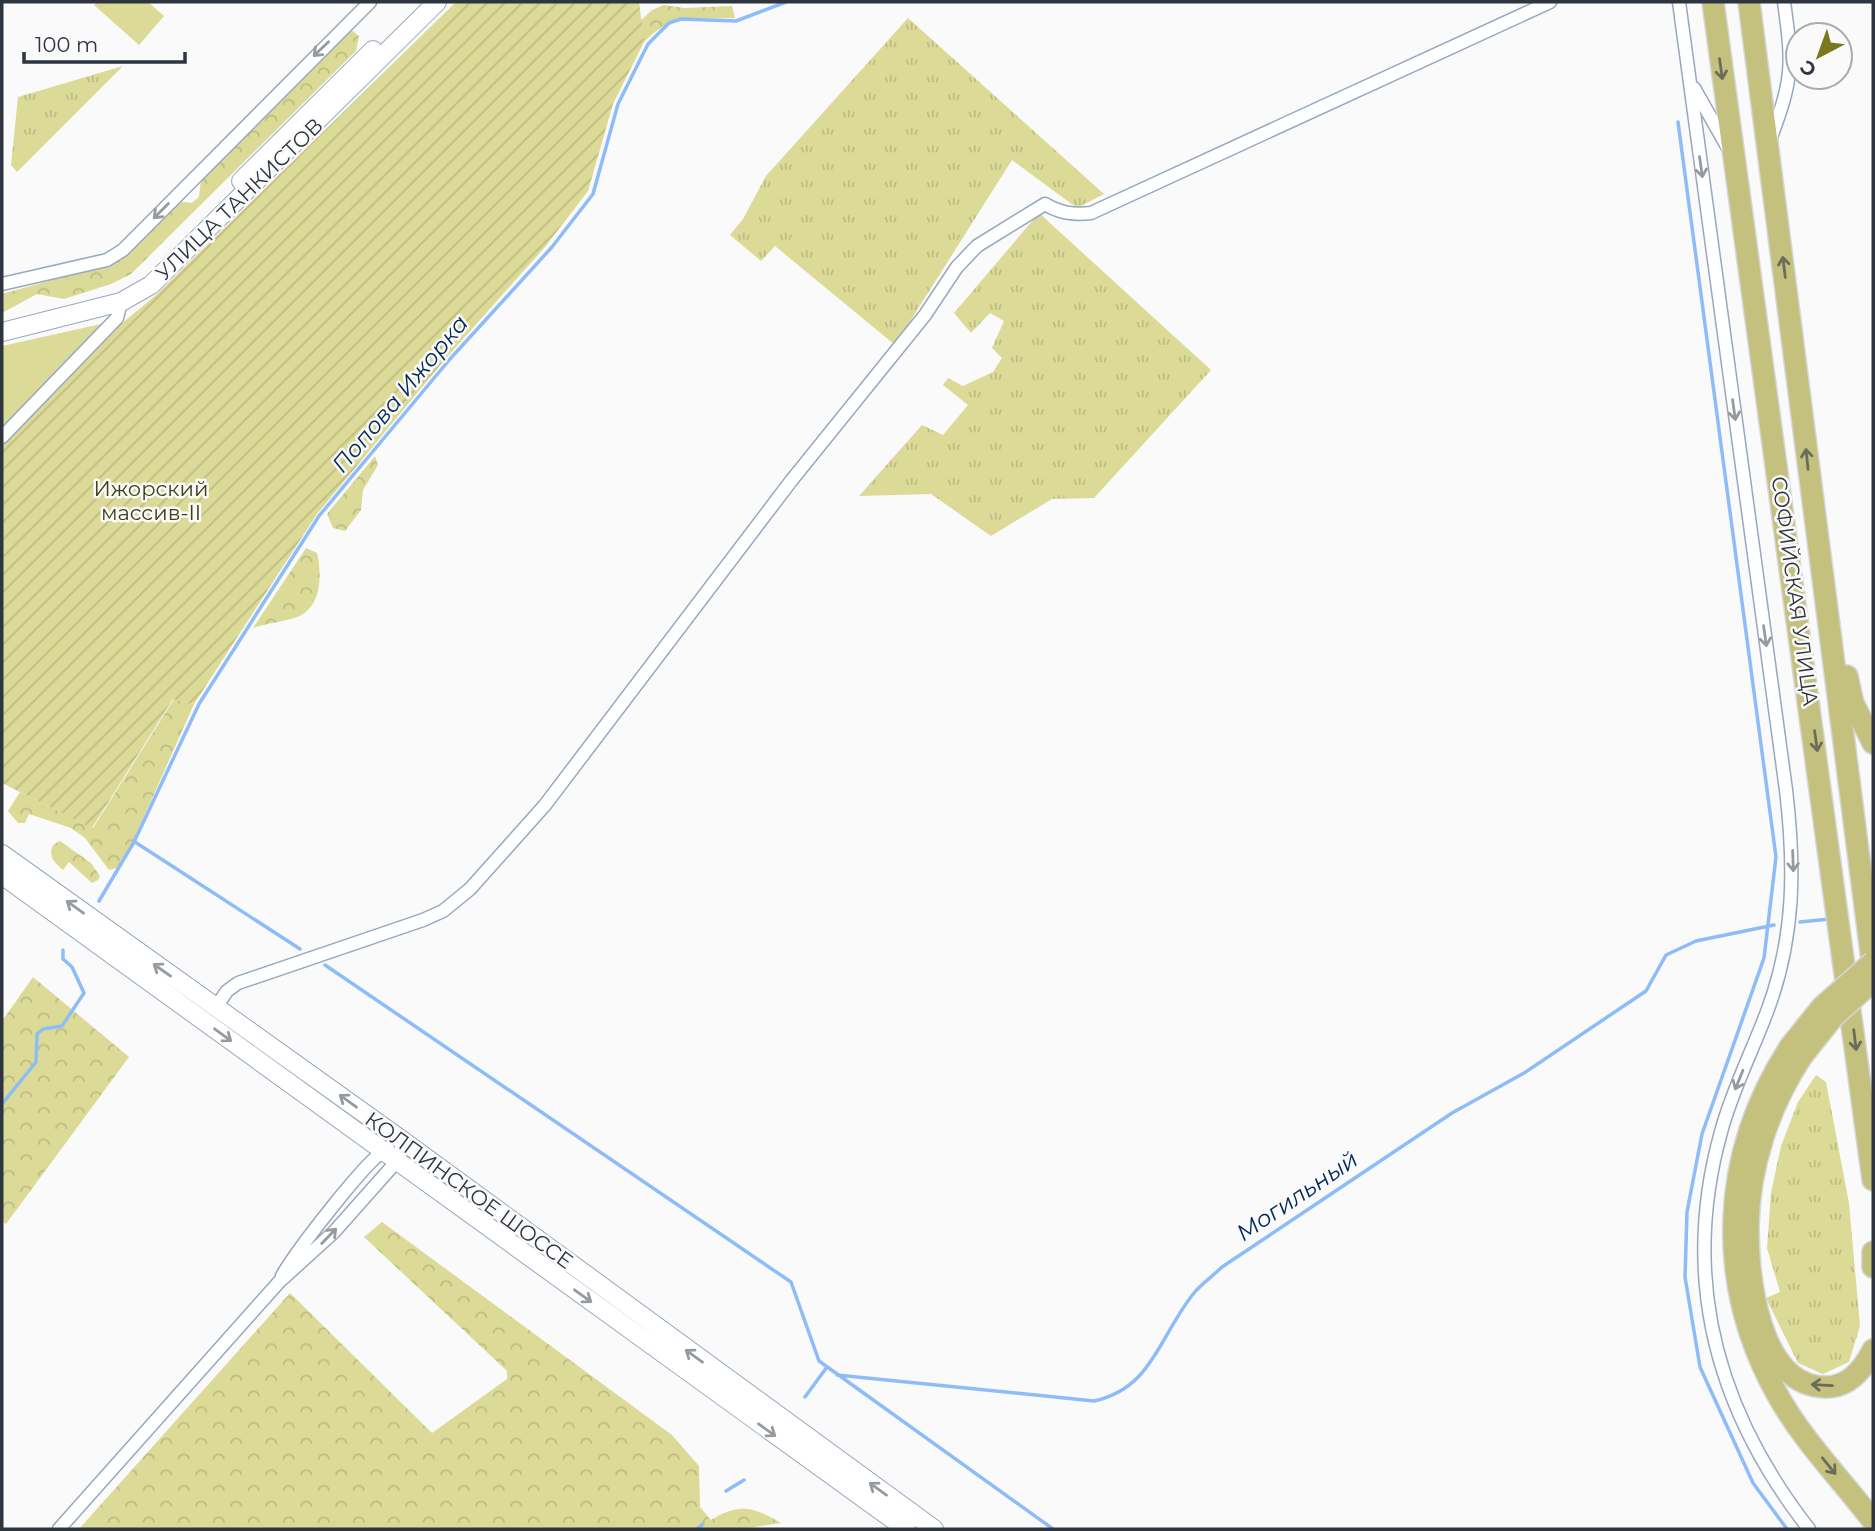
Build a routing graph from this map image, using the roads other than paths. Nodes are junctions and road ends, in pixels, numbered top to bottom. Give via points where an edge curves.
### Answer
1 (370, 2) edge
2 (423, 2) edge
3 (437, 2) edge
4 (1550, 2) edge
5 (1679, 2) edge
6 (1713, 2) edge
7 (1749, 2) edge
8 (1784, 2) edge
9 (1688, 75) junction
10 (1768, 144) junction
11 (1733, 155) junction
12 (2, 284) edge
13 (121, 302) junction
14 (1753, 306) junction
15 (1791, 316) junction
16 (2, 321) edge
17 (2, 332) edge
18 (2, 437) edge
19 (1815, 527) junction
20 (1873, 743) edge
21 (2, 855) edge
22 (2, 875) edge
23 (1873, 962) edge
24 (1873, 968) edge
25 (1873, 981) edge
26 (216, 1007) junction
27 (1796, 1052) junction
28 (403, 1141) junction
29 (390, 1156) junction
30 (1873, 1180) edge
31 (1873, 1252) edge
32 (1873, 1267) edge
33 (1873, 1350) edge
34 (1873, 1521) edge
35 (59, 1529) edge
36 (906, 1529) edge
37 (934, 1529) edge
38 (1808, 1529) edge

1 -> 12 street via 123,250 107,260
2 - 16 main road, УЛИЦА ТАНКИСТОВ via 146,276 96,298
3 - 13 main road, УЛИЦА ТАНКИСТОВ via 408,38 170,268
4 - 26 street via 1091,213 1075,215 1045,204 976,246 545,805 470,889 423,920 238,983
5 - 9 street
6 -> 11 main road, СОФИЙСКАЯ УЛИЦА
7 - 10 main road, СОФИЙСКАЯ УЛИЦА
8 - 10 street via 1790,80
9 - 11 street
9 -> 38 street via 1777,723 1794,879 1782,966 1713,1161 1704,1264 1713,1338 1738,1415 1772,1480
15 -> 10 main road, СОФИЙСКАЯ УЛИЦА
11 - 14 main road, СОФИЙСКАЯ УЛИЦА
13 - 17 main road, УЛИЦА ТАНКИСТОВ
13 - 18 street via 117,318
14 - 15 main road via 1777,329
14 -> 30 main road, СОФИЙСКАЯ УЛИЦА
19 -> 15 main road, СОФИЙСКАЯ УЛИЦА
19 - 20 main road via 1832,579 1849,691
19 - 24 main road, СОФИЙСКАЯ УЛИЦА
26 -> 21 main road, КОЛПИНСКОЕ ШОССЕ
22 -> 29 main road, КОЛПИНСКОЕ ШОССЕ
23 - 27 main road, bridge via 1822,1007
25 - 27 main road, bridge
28 -> 26 main road, КОЛПИНСКОЕ ШОССЕ
33 -> 27 main road via 1857,1374 1844,1383 1829,1387 1802,1382 1782,1367 1773,1352 1756,1300 1749,1245 1754,1176 1768,1123
27 -> 34 main road via 1771,1077 1754,1116 1739,1172 1733,1224 1739,1295 1749,1335 1778,1396
28 - 29 street
37 -> 28 main road, КОЛПИНСКОЕ ШОССЕ
29 - 35 street via 325,1241 279,1282
29 -> 36 main road, КОЛПИНСКОЕ ШОССЕ
31 - 32 main road

